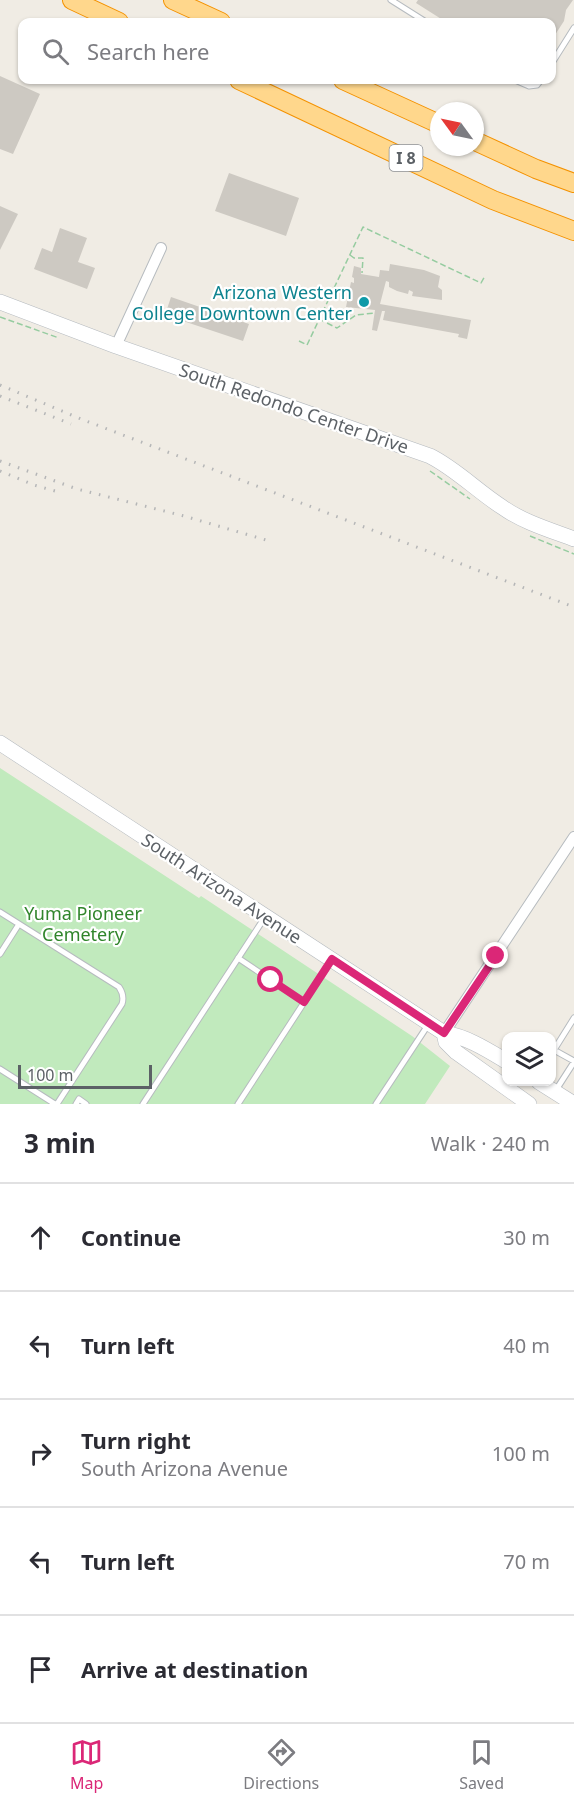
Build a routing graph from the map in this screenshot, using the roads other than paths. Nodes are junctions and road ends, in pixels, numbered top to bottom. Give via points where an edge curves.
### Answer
1 (72, 0) edge
2 (173, 0) edge
3 (391, 0) edge
4 (110, 18) edge
5 (212, 18) edge
6 (420, 18) edge
7 (574, 28) edge
8 (556, 57) edge
9 (248, 84) edge
10 (352, 84) edge
11 (430, 120) edge
12 (484, 145) edge
13 (574, 181) edge
14 (493, 200) junction
15 (574, 231) edge
16 (574, 241) edge
17 (161, 248) dead end
18 (0, 302) edge
19 (116, 346) junction
20 (574, 539) edge
21 (0, 743) edge
22 (574, 837) edge
23 (0, 912) edge
24 (266, 915) junction
25 (19, 924) junction
26 (0, 954) edge
27 (238, 958) junction
28 (332, 959) junction
29 (304, 1002) junction
30 (574, 1018) edge
31 (429, 1023) junction
32 (444, 1033) junction
33 (502, 1058) edge
34 (574, 1062) edge
35 (0, 1069) edge
36 (546, 1086) edge
37 (555, 1091) junction
38 (56, 1104) edge
39 (76, 1104) edge
40 (86, 1104) edge
41 (143, 1104) edge
42 (238, 1104) edge
43 (376, 1104) edge
44 (529, 1104) edge
45 (574, 1104) edge

1 - 4 highway
2 - 5 highway
3 - 6 lane
7 - 8 lane
9 - 14 highway, I 8
10 - 11 highway, I 8
12 - 13 highway
14 - 15 highway, I 8
14 - 16 highway
17 - 19 street
18 - 19 street, South Redondo Center Drive
19 - 20 street, South Redondo Center Drive via 430,456 516,516
21 - 24 street, South Arizona Avenue
22 - 32 street
23 - 25 lane
24 - 27 lane
24 - 28 street, South Arizona Avenue
25 - 26 lane
25 - 38 lane via 119,987 124,999
27 - 29 lane
27 - 41 lane
28 - 29 lane
28 - 31 street, South Arizona Avenue
29 - 42 lane
30 - 34 lane via 554,1050
31 - 32 street, South Arizona Avenue
31 - 43 lane
32 - 33 street, South Arizona Avenue via 470,1040
32 - 44 street, South Arizona Avenue via 446,1042 456,1052
34 - 37 lane
35 - 38 lane
36 - 37 street
37 - 45 street
39 - 40 lane via 78,1100

